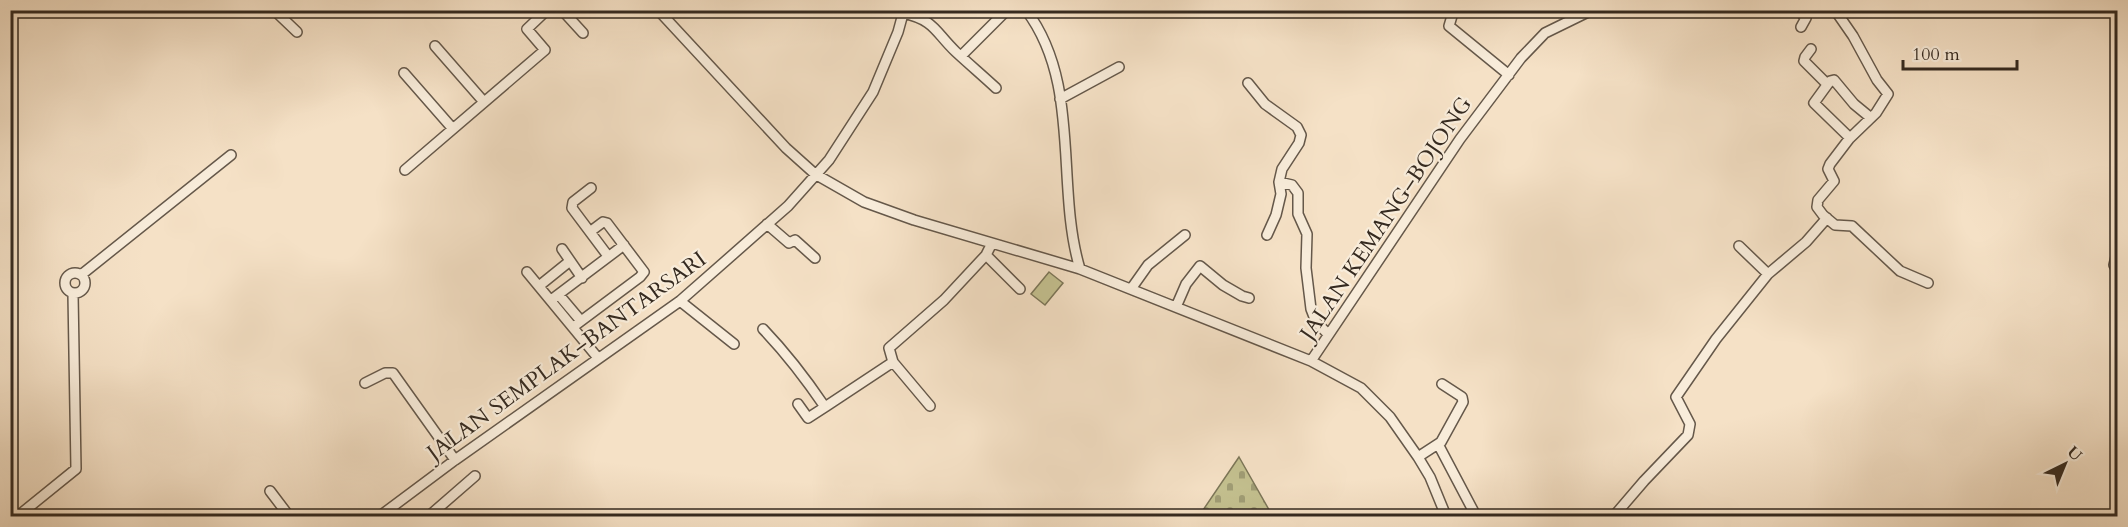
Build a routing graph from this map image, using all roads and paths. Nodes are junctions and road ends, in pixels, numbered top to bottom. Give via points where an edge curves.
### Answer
1 (274, 10) edge
2 (547, 10) edge
3 (562, 10) edge
4 (658, 10) edge
5 (1008, 10) edge
6 (1026, 10) edge
7 (1446, 10) edge
8 (1592, 10) edge
9 (1798, 10) edge
10 (1835, 10) edge
11 (904, 12) edge
12 (1801, 27) dead end
13 (297, 32) dead end
14 (583, 33) dead end
15 (435, 46) dead end
16 (1811, 49) dead end
17 (961, 56) junction
18 (1119, 67) dead end
19 (404, 73) dead end
20 (1509, 75) junction
21 (1248, 83) dead end
22 (1827, 84) junction
23 (996, 88) dead end
24 (1060, 99) junction
25 (484, 102) junction
26 (1872, 118) junction
27 (453, 129) junction
28 (1850, 138) junction
29 (231, 155) dead end
30 (405, 170) dead end
31 (815, 174) junction
32 (1279, 182) junction
33 (591, 188) dead end
34 (1827, 218) junction
35 (767, 224) junction
36 (591, 231) junction
37 (1267, 235) dead end
38 (1185, 236) dead end
39 (992, 243) junction
40 (624, 245) junction
41 (1739, 246) dead end
42 (562, 249) dead end
43 (2118, 249) edge
44 (986, 255) junction
45 (608, 256) junction
46 (815, 258) dead end
47 (570, 261) junction
48 (1080, 269) junction
49 (527, 272) dead end
50 (2118, 272) edge
51 (1768, 274) junction
52 (81, 275) junction
53 (582, 278) junction
54 (1928, 283) dead end
55 (539, 286) junction
56 (1020, 289) dead end
57 (1131, 289) junction
58 (73, 294) junction
59 (555, 298) junction
60 (1249, 298) dead end
61 (680, 301) junction
62 (1176, 306) junction
63 (577, 324) junction
64 (763, 329) dead end
65 (1328, 334) junction
66 (734, 344) dead end
67 (598, 358) junction
68 (1311, 361) junction
69 (892, 362) junction
70 (365, 382) dead end
71 (1442, 384) dead end
72 (798, 404) dead end
73 (930, 406) dead end
74 (825, 407) junction
75 (1438, 444) junction
76 (1418, 457) junction
77 (454, 460) junction
78 (475, 476) dead end
79 (270, 491) dead end
80 (18, 516) edge
81 (289, 516) edge
82 (380, 516) edge
83 (429, 516) edge
84 (1446, 516) edge
85 (1476, 516) edge
86 (1614, 516) edge

1 - 13 street
2 - 25 street via 527,29 544,50
3 - 14 street
4 - 31 street, JALAN KEMANG–BOJONG
5 - 17 street
6 - 24 street via 1047,44
7 - 20 street via 1452,16 1449,26
8 - 20 street, JALAN KEMANG–BOJONG via 1541,36
9 - 12 street via 1806,18
10 - 26 street via 1888,92
11 - 17 street via 929,22
11 - 31 street, JALAN SEMPLAK–BANTARSARI via 873,92 830,160
15 - 25 street
16 - 22 street via 1804,61
17 - 23 street
18 - 24 street
19 - 27 street
20 - 65 street, JALAN KEMANG–BOJONG via 1464,133
21 - 32 street via 1265,104 1298,127 1301,135
22 - 26 street via 1834,80
22 - 28 street via 1814,103
24 - 48 street via 1071,232
25 - 27 street
26 - 28 street
27 - 30 street
28 - 34 street via 1830,164 1828,169 1834,181 1817,202
29 - 52 street
31 - 35 street, JALAN SEMPLAK–BANTARSARI
31 - 39 street, JALAN KEMANG–BOJONG via 864,202
32 - 37 street via 1281,194
32 - 65 street via 1292,185 1298,193 1298,214 1307,234 1311,309 1316,322
33 - 36 street via 572,204
34 - 51 street
34 - 54 street via 1838,226 1852,226 1898,269
35 - 46 street via 789,243 795,240
35 - 61 street, JALAN SEMPLAK–BANTARSARI
36 - 40 street via 605,222
36 - 45 street
38 - 57 street via 1148,265
39 - 44 street
39 - 48 street, JALAN KEMANG–BOJONG
40 - 45 street
40 - 63 street via 644,274
41 - 51 street
42 - 47 street
43 - 50 street via 2114,265
44 - 56 street
44 - 69 street via 944,300 889,347
45 - 53 street
47 - 53 street
47 - 55 street
48 - 57 street, JALAN KEMANG–BOJONG
49 - 55 street
51 - 86 street via 1676,397 1690,424 1688,435
52 - 58 street via 84,287
52 - 58 street via 73,273 64,283
53 - 59 street
55 - 59 street
57 - 62 street, JALAN KEMANG–BOJONG
58 - 80 street via 76,469
59 - 63 street
60 - 62 street via 1200,266
61 - 66 street
61 - 67 street, JALAN SEMPLAK–BANTARSARI
62 - 68 street, JALAN KEMANG–BOJONG
63 - 67 street
64 - 74 street via 787,354
65 - 68 street, JALAN KEMANG–BOJONG
67 - 77 street, JALAN SEMPLAK–BANTARSARI
68 - 76 street via 1373,398
69 - 73 street
69 - 74 street
70 - 77 street via 393,373
71 - 75 street via 1464,400
72 - 74 street via 808,418
75 - 76 street
75 - 85 street
76 - 84 street
77 - 82 street, JALAN SEMPLAK–BANTARSARI
78 - 83 street
79 - 81 street

